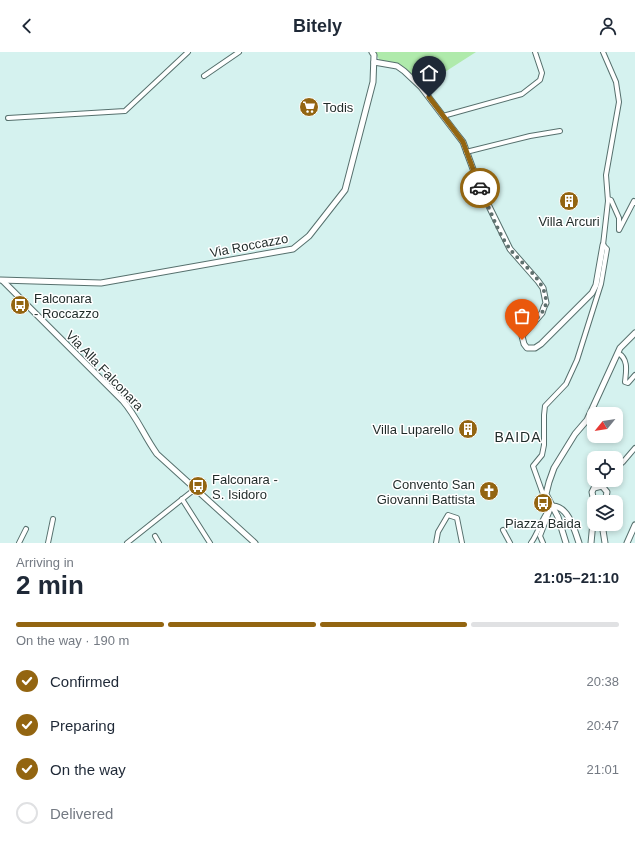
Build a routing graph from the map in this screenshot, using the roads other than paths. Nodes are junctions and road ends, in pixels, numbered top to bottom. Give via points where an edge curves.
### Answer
1 (188, 52) edge
2 (239, 52) edge
3 (372, 52) edge
4 (535, 52) edge
5 (604, 52) edge
6 (374, 62) junction
7 (204, 76) dead end
8 (443, 116) junction
9 (8, 118) dead end
10 (560, 131) dead end
11 (466, 152) junction
12 (608, 199) junction
13 (635, 203) edge
14 (603, 245) junction
15 (2, 281) edge
16 (635, 333) edge
17 (618, 353) junction
18 (635, 375) edge
19 (635, 448) edge
20 (623, 463) edge
21 (195, 489) junction
22 (546, 494) junction
23 (182, 499) junction
24 (552, 506) junction
25 (53, 519) dead end
26 (635, 525) edge
27 (26, 529) dead end
28 (503, 530) dead end
29 (592, 531) edge
30 (603, 531) edge
31 (155, 536) dead end
32 (19, 543) edge
33 (48, 543) edge
34 (127, 543) edge
35 (159, 543) edge
36 (210, 543) edge
37 (255, 543) edge
38 (436, 543) edge
39 (462, 543) edge
40 (510, 543) edge
41 (531, 543) edge
42 (542, 543) edge
43 (566, 543) edge
44 (579, 543) edge
45 (591, 543) edge
46 (605, 543) edge
47 (627, 543) edge

1 - 9 street via 125,111
2 - 7 street
3 - 6 street, Via Roccazzo
4 - 8 street via 542,73 540,80 522,94
5 - 12 street via 616,82 619,102 606,175
6 - 8 street via 397,66 404,71 421,87
6 - 15 street, Via Roccazzo via 373,82 345,190 309,236 293,249 101,283
8 - 11 street via 463,142
10 - 11 street
11 - 14 street via 506,242 545,292 546,303 542,313 522,336 527,348 535,348 541,344 592,293 596,285
12 - 13 street via 611,200 619,218 619,230 630,206 634,201
12 - 14 street
14 - 22 street via 607,249 601,284 577,360 566,384 545,406 544,445 542,455 533,466 543,494
15 - 21 street, Via Alla Falconara via 123,401 138,420 157,454
16 - 17 street
17 - 18 street via 626,362 625,382 628,383
17 - 22 street via 587,420 554,468
19 - 20 street
21 - 23 street
21 - 37 street, Via Alla Falconara
22 - 24 street
23 - 34 street
23 - 36 street
24 - 41 street via 544,515
24 - 42 street via 540,536
24 - 43 street
24 - 44 street via 557,506 573,524
25 - 33 street
26 - 47 street
27 - 32 street
28 - 40 street
29 - 45 street
30 - 46 street
31 - 35 street
38 - 39 street via 438,532 448,515 457,518

